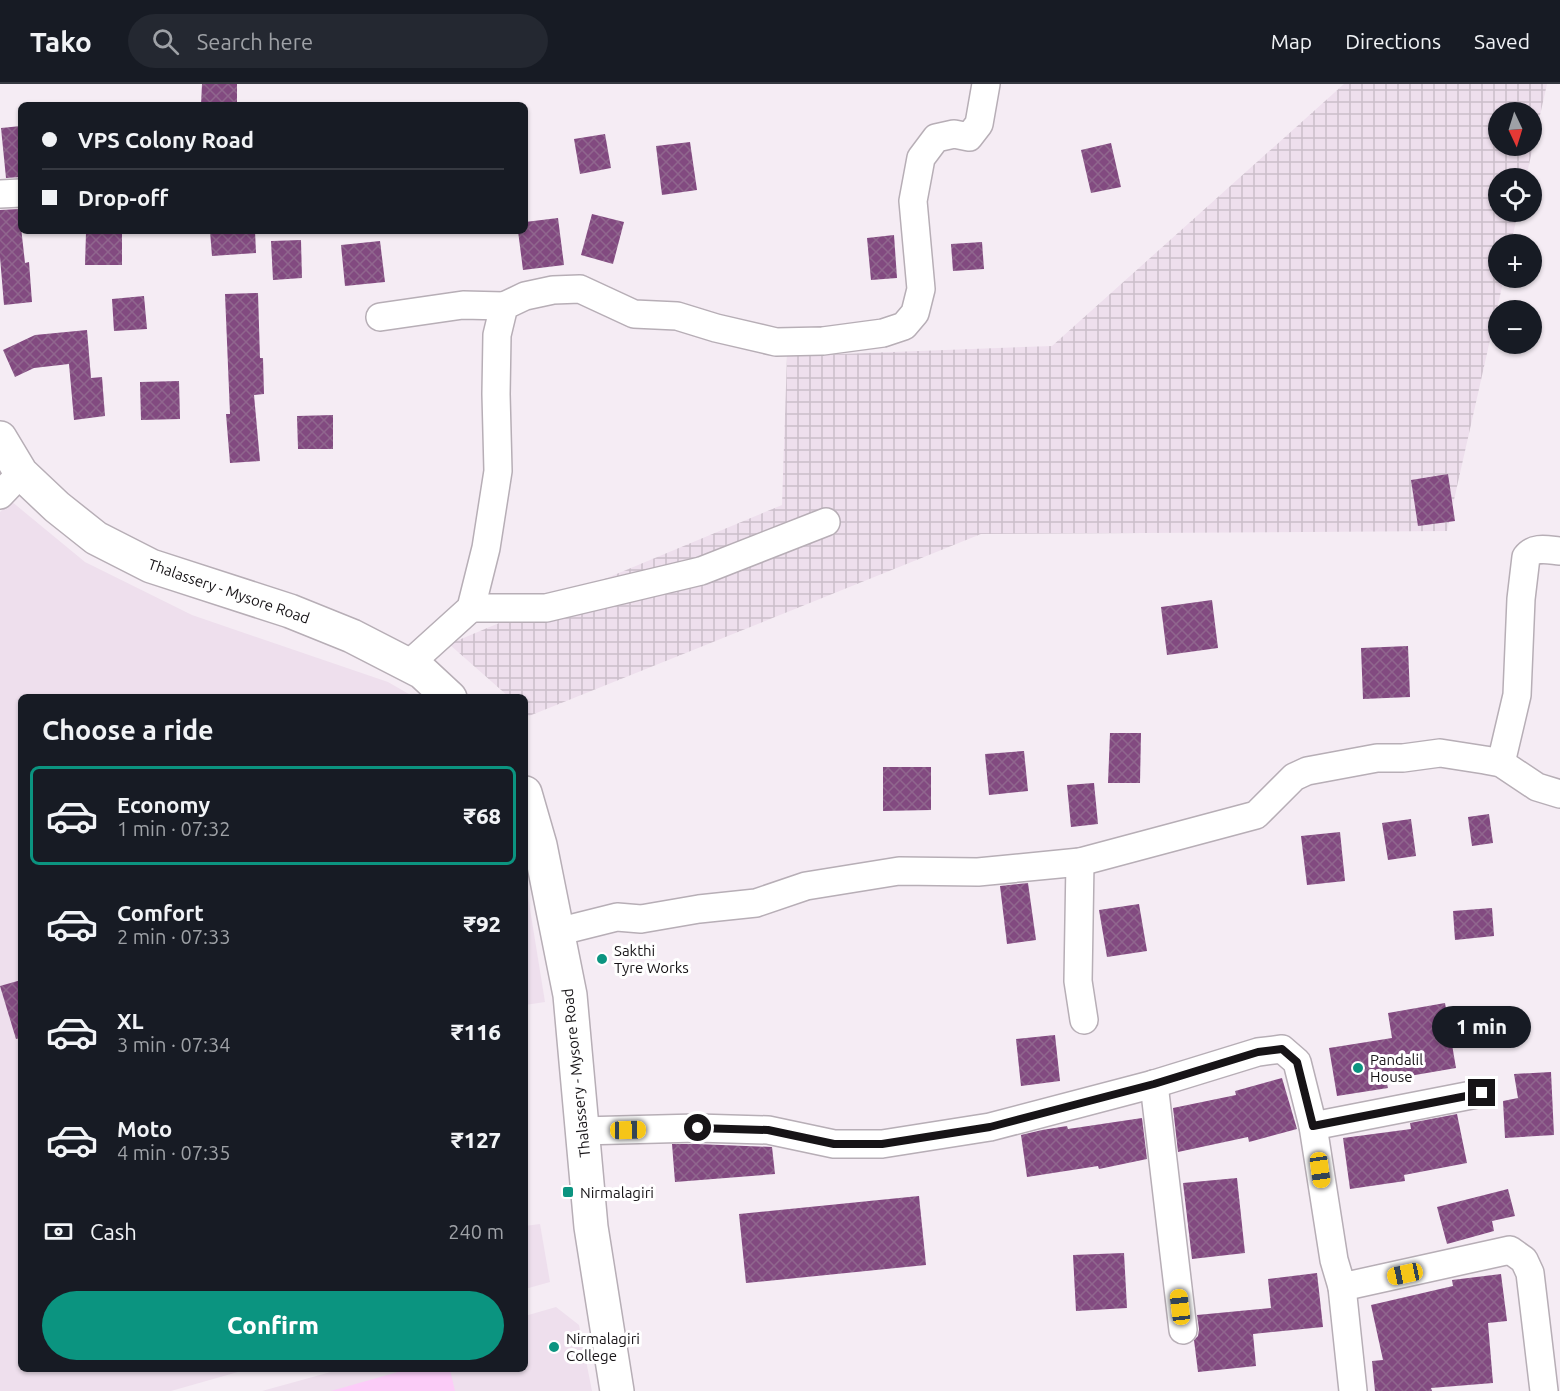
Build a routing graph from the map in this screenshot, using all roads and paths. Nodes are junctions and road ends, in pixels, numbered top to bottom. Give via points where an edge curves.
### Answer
1 (986, 84) edge
2 (18, 193) edge
3 (0, 194) edge
4 (504, 306) junction
5 (380, 317) dead end
6 (0, 438) edge
7 (11, 484) edge
8 (826, 522) dead end
9 (1560, 551) edge
10 (471, 608) junction
11 (408, 665) junction
12 (446, 694) edge
13 (1501, 763) junction
14 (1560, 794) edge
15 (528, 803) edge
16 (1080, 862) junction
17 (557, 932) junction
18 (1084, 1020) dead end
19 (1154, 1084) junction
20 (1482, 1093) dead end
21 (1313, 1126) junction
22 (581, 1131) junction
23 (1342, 1287) junction
24 (1183, 1330) dead end
25 (617, 1391) edge
26 (1353, 1391) edge
27 (1545, 1391) edge

1 - 4 street via 979,124 969,137 954,134 936,138 921,158 913,201 921,288 915,313 904,326 883,333 823,341 776,342 677,316 634,314 580,289 525,296
2 - 3 street
4 - 5 street via 463,305
4 - 10 street via 497,335 498,471 486,548
6 - 7 main road, Thalassery - Mysore Road
7 - 11 main road, Thalassery - Mysore Road via 57,507 96,537 151,566 290,611 352,636
8 - 10 street via 690,574 546,608
9 - 13 street via 1530,551 1526,557 1517,695
10 - 11 street
11 - 12 main road, Thalassery - Mysore Road
13 - 14 street via 1537,788
13 - 16 street via 1440,753 1377,758 1307,771 1294,777 1256,815
15 - 17 main road, Thalassery - Mysore Road
16 - 17 street via 978,872 899,871 806,886 756,903 641,919 618,917
16 - 18 street via 1078,981
17 - 22 main road, Thalassery - Mysore Road via 570,995
19 - 21 street via 1258,1052 1282,1049 1297,1062
19 - 22 street via 990,1127 882,1144 834,1144 768,1130
19 - 24 street
20 - 21 street
21 - 23 street via 1334,1260
22 - 25 main road, Thalassery - Mysore Road via 592,1241
23 - 26 street
23 - 27 street via 1510,1250 1524,1260 1530,1273

